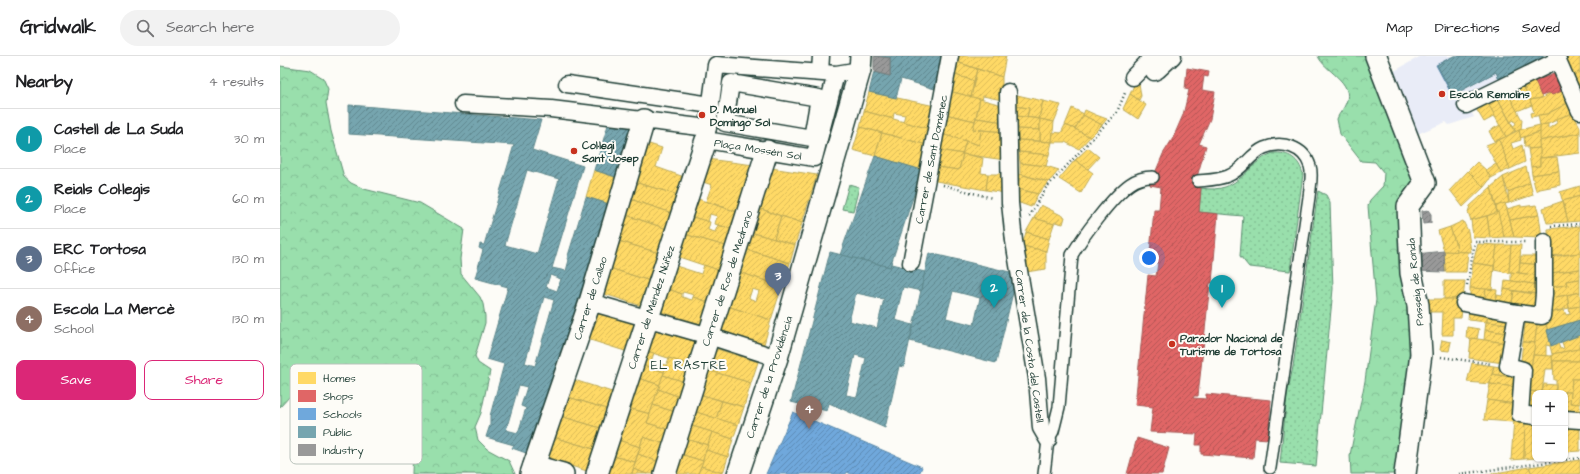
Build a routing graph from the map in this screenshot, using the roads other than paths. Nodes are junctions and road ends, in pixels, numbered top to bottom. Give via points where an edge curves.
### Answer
1 (821, 56) edge
2 (950, 56) edge
3 (1151, 56) edge
4 (1162, 56) edge
5 (1173, 56) edge
6 (1376, 56) edge
7 (1557, 58) edge
8 (714, 60) edge
9 (757, 62) edge
10 (861, 63) edge
11 (820, 72) junction
12 (836, 74) junction
13 (1132, 77) road end
14 (567, 84) dead end
15 (1008, 92) dead end
16 (463, 104) dead end
17 (711, 105) junction
18 (1466, 105) dead end
19 (1580, 112) edge
20 (644, 120) junction
21 (725, 123) joint
22 (707, 134) junction
23 (768, 151) junction
24 (823, 161) junction
25 (1153, 176) dead end
26 (1198, 181) dead end
27 (1544, 242) road end
28 (911, 263) dead end
29 (590, 302) junction
30 (1464, 303) road end
31 (1517, 313) junction
32 (647, 319) junction
33 (709, 336) junction
34 (777, 358) junction
35 (1528, 415) edge
36 (1568, 419) edge
37 (1580, 420) edge
38 (1048, 440) junction
39 (1270, 468) dead end
40 (532, 470) edge
41 (563, 474) edge
42 (597, 474) edge
43 (665, 474) edge
44 (738, 474) edge
45 (1044, 474) edge
46 (1397, 474) edge
47 (1405, 474) edge

1 - 11 street
2 - 28 street, Carrer de Sant Domènec
3 - 13 street
4 - 5 street via 1154,72
6 - 47 street, Passeig de Ronda via 1425,183 1408,206 1411,273 1418,305 1421,354
7 - 18 street
7 - 19 street
8 - 9 street, Plaça Mossèn Sol
8 - 17 street, Plaça Mossèn Sol
9 - 11 street, Plaça Mossèn Sol
10 - 12 street, Plaça Mossèn Sol
10 - 24 street, Carrer de la Providència
11 - 12 street, Plaça Mossèn Sol
12 - 24 street, Plaça Mossèn Sol
14 - 17 street
15 - 38 street, Carrer de la Costa del Castell via 1010,203 1014,241 1037,378 1041,428
16 - 20 street
17 - 22 street, Plaça Mossèn Sol
20 - 22 street
20 - 29 street, Carrer de Callao
21 - 21 street, Plaça Mossèn Sol via 732,83 819,98 812,138
22 - 23 street, Plaça Mossèn Sol
22 - 32 street, Carrer de Méndez Núñez
23 - 24 street, Plaça Mossèn Sol
23 - 33 street, Carrer de Ros de Medrano
24 - 34 street, Carrer de la Providència
25 - 38 lane, Carrer de la Costa del Castell via 1143,177 1130,184 1080,240 1072,256 1060,407
26 - 39 lane via 1228,176 1242,168 1251,157 1264,148 1275,144 1294,147 1303,154 1310,166 1309,197
27 - 31 street via 1542,316
29 - 32 street
29 - 40 street, Carrer de Callao
30 - 31 street
31 - 35 street via 1508,366 1523,370
32 - 33 street
32 - 42 street, Carrer de Méndez Núñez
33 - 34 street
33 - 43 street, Carrer de Ros de Medrano
34 - 44 street, Carrer de la Providència
36 - 37 street
38 - 45 lane
40 - 41 street
46 - 47 street

